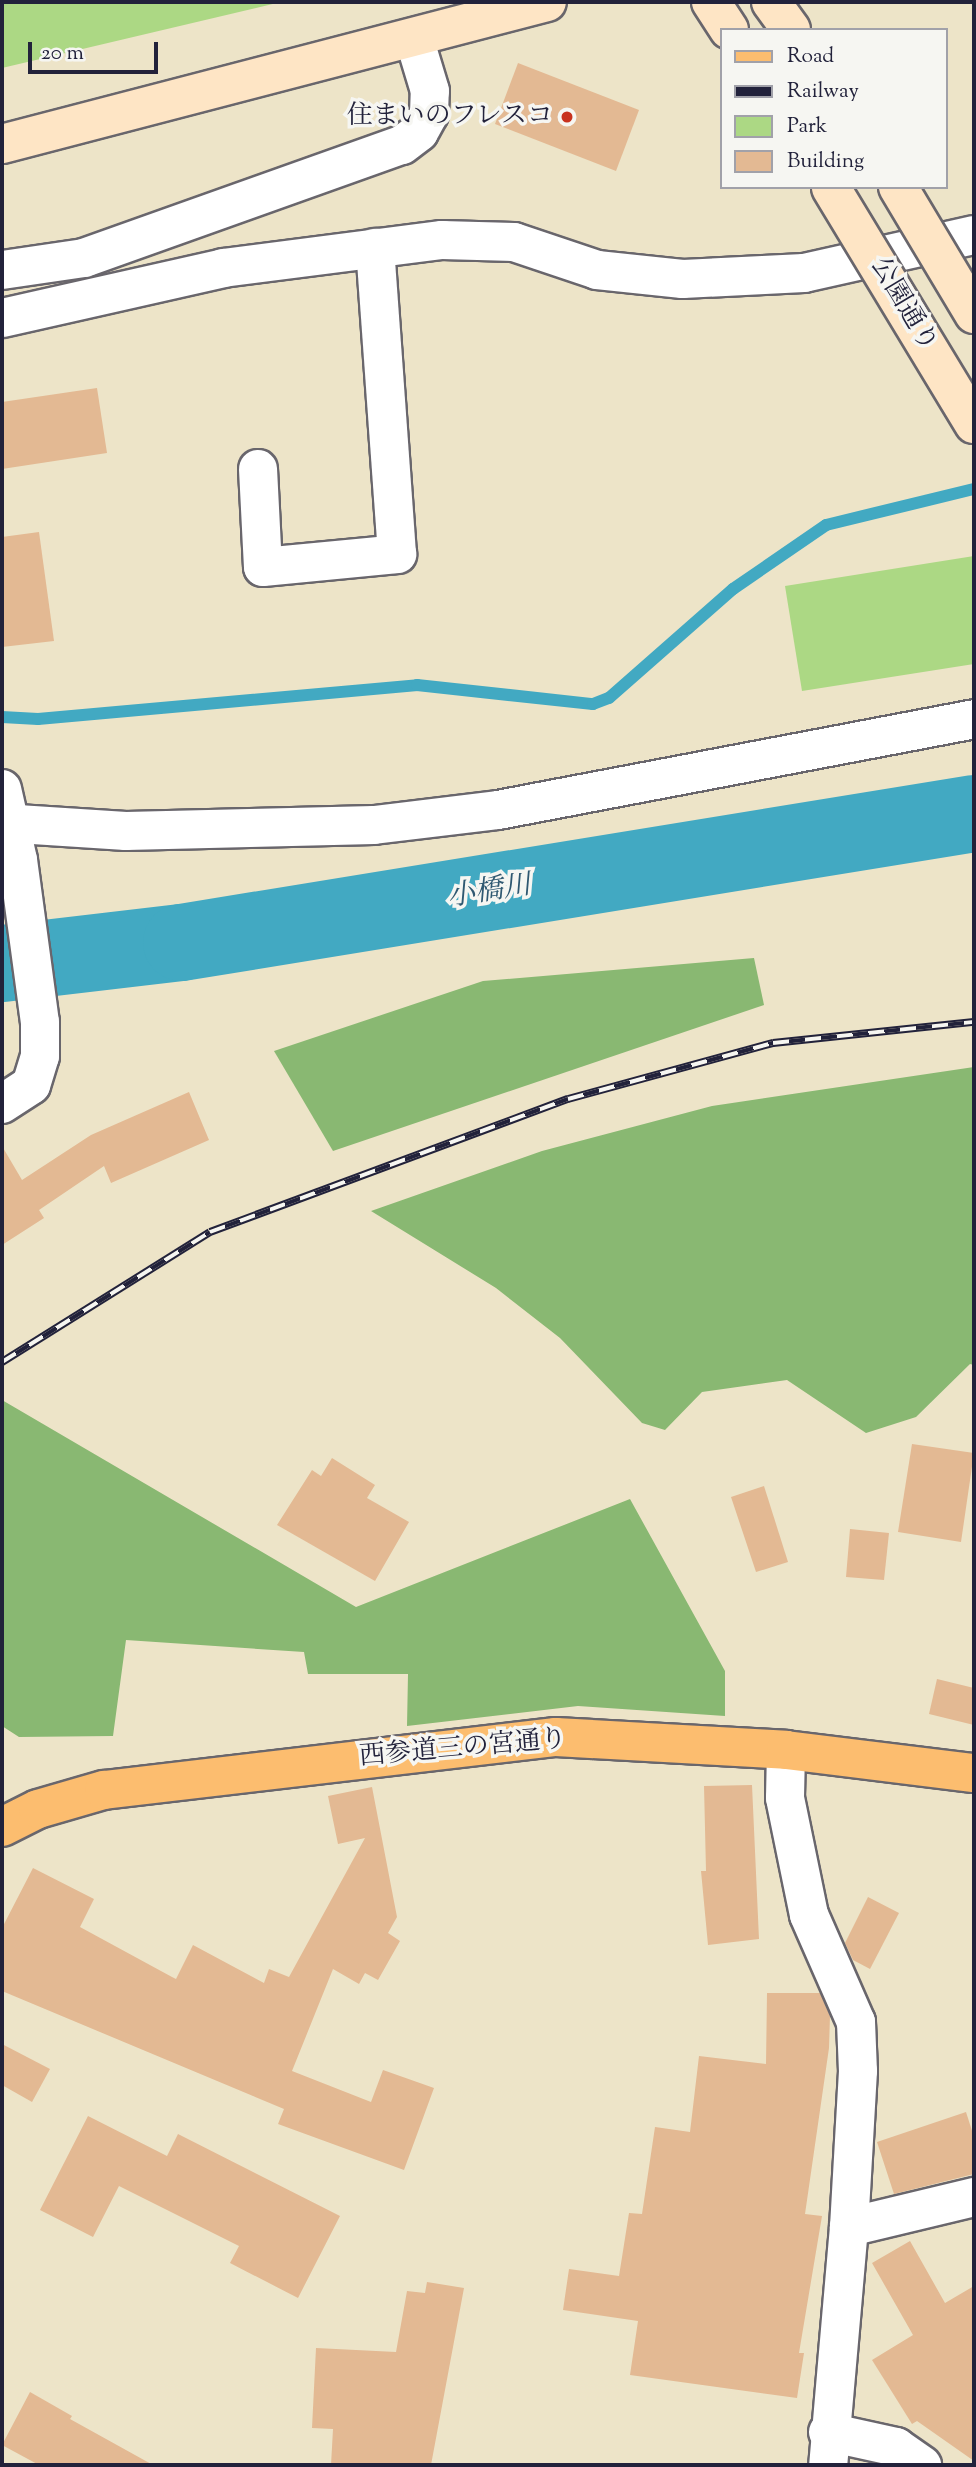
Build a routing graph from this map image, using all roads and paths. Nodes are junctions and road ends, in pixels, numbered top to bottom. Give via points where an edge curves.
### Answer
1 (547, 2) edge
2 (711, 2) edge
3 (771, 2) edge
4 (728, 28) edge
5 (790, 28) edge
6 (415, 38) junction
7 (2, 144) edge
8 (832, 189) edge
9 (899, 189) edge
10 (974, 234) edge
11 (375, 248) junction
12 (2, 270) edge
13 (974, 314) edge
14 (2, 318) edge
15 (974, 424) edge
16 (258, 469) dead end
17 (974, 719) edge
18 (5, 811) edge
19 (2, 1104) edge
20 (786, 1750) junction
21 (974, 1773) edge
22 (2, 1827) edge
23 (974, 2197) edge
24 (849, 2227) junction
25 (828, 2448) edge
26 (922, 2465) edge

1 - 6 street
2 - 4 street
3 - 5 street
6 - 7 street
6 - 12 street via 430,91 429,114 419,132 402,145 84,258
8 - 15 street, 公園通り, bridge
9 - 13 street, bridge
10 - 11 street via 804,273 683,279 597,270 514,242 442,240
11 - 14 street via 223,268
11 - 16 street via 397,554 263,567
17 - 18 street via 498,810 374,825 126,831
18 - 19 street via 18,860 40,1022 40,1056 31,1084
20 - 21 main road, 西参道三の宮通り
20 - 22 main road, 西参道三の宮通り via 556,1737 104,1790 38,1808
20 - 24 street via 785,1798 809,1915 856,2022 858,2071
23 - 24 street
24 - 25 street
25 - 26 street via 897,2447

